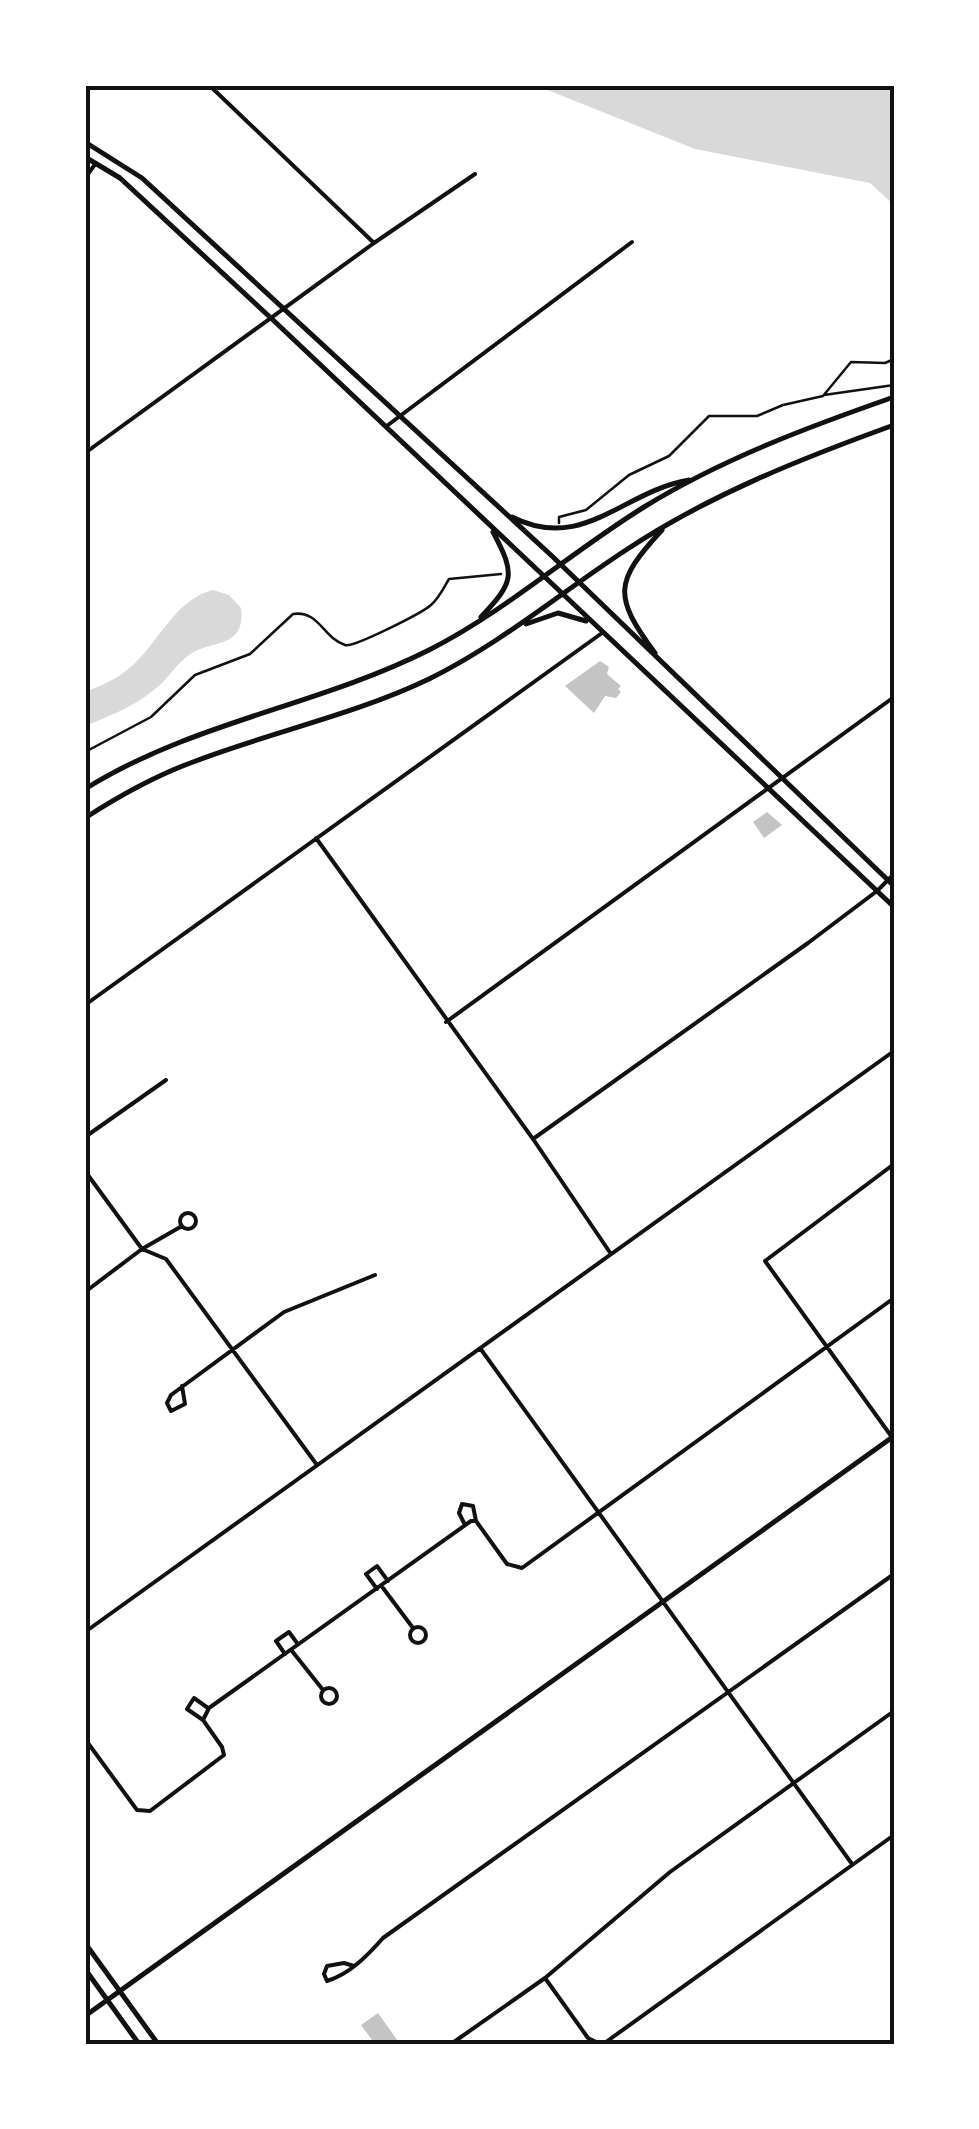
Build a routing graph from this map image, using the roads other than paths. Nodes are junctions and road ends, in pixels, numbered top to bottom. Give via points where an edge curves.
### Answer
1 (209, 85) edge
2 (85, 142) edge
3 (85, 157) edge
4 (96, 163) junction
5 (474, 174) dead end
6 (85, 178) edge
7 (374, 242) junction
8 (632, 242) dead end
9 (282, 310) junction
10 (272, 319) junction
11 (894, 397) edge
12 (398, 417) junction
13 (894, 426) edge
14 (386, 427) junction
15 (85, 454) edge
16 (696, 478) junction
17 (507, 515) junction
18 (668, 524) junction
19 (490, 525) junction
20 (560, 564) junction
21 (544, 575) junction
22 (578, 583) junction
23 (564, 593) junction
24 (590, 622) junction
25 (474, 624) junction
26 (514, 629) junction
27 (602, 633) junction
28 (663, 663) junction
29 (894, 697) edge
30 (779, 778) junction
31 (85, 788) edge
32 (769, 790) junction
33 (85, 818) edge
34 (316, 838) junction
35 (894, 874) edge
36 (886, 879) junction
37 (894, 886) edge
38 (878, 891) junction
39 (894, 907) edge
40 (85, 1006) edge
41 (446, 1022) junction
42 (894, 1051) edge
43 (166, 1080) dead end
44 (85, 1138) edge
45 (533, 1139) junction
46 (894, 1164) edge
47 (85, 1171) edge
48 (182, 1226) dead end
49 (142, 1249) junction
50 (612, 1254) junction
51 (375, 1275) dead end
52 (85, 1292) edge
53 (894, 1298) edge
54 (828, 1346) junction
55 (232, 1348) junction
56 (480, 1348) junction
57 (182, 1386) junction
58 (893, 1438) edge
59 (317, 1465) junction
60 (598, 1513) junction
61 (476, 1521) junction
62 (465, 1526) junction
63 (894, 1574) edge
64 (388, 1581) junction
65 (379, 1587) junction
66 (662, 1602) junction
67 (413, 1628) dead end
68 (85, 1632) edge
69 (298, 1645) junction
70 (292, 1650) junction
71 (285, 1654) junction
72 (323, 1690) dead end
73 (728, 1692) junction
74 (209, 1708) junction
75 (894, 1711) edge
76 (203, 1720) junction
77 (85, 1739) edge
78 (792, 1782) junction
79 (894, 1835) edge
80 (852, 1864) junction
81 (85, 1943) edge
82 (354, 1966) junction
83 (85, 1969) edge
84 (545, 1978) junction
85 (120, 1991) junction
86 (108, 2000) junction
87 (85, 2016) edge
88 (606, 2042) edge
89 (139, 2044) edge
90 (158, 2044) edge
91 (451, 2044) edge

1 - 7 street
2 - 9 main road via 142,178
3 - 4 main road
4 - 6 street
4 - 10 main road
5 - 7 street
7 - 9 street
8 - 12 street
9 - 10 street
9 - 12 main road
10 - 14 main road
10 - 15 street
11 - 16 main road
12 - 14 street
12 - 17 main road
13 - 18 main road via 788,465
14 - 19 main road
16 - 17 main road via 558,530
16 - 20 main road
17 - 20 main road
18 - 22 main road
18 - 28 main road via 636,558 624,588 632,620
19 - 21 main road
19 - 25 main road via 510,573 504,592
20 - 21 main road
20 - 22 main road
21 - 23 main road
21 - 25 main road
22 - 23 main road
22 - 28 main road
23 - 24 main road
23 - 26 main road
24 - 26 main road via 551,613
24 - 27 main road
25 - 31 main road via 389,669 186,738
26 - 33 main road via 424,682 193,762
27 - 32 main road
27 - 34 street
28 - 30 main road
29 - 30 street
30 - 32 street
30 - 36 main road
32 - 38 main road
32 - 41 street
34 - 40 street
34 - 41 street
35 - 36 street
36 - 37 main road
36 - 38 street
38 - 39 main road
38 - 45 street
41 - 45 street
42 - 50 street
43 - 44 street
45 - 50 street
46 - 54 street via 765,1260
47 - 49 street
48 - 49 street
49 - 52 street
49 - 55 street via 166,1259
50 - 56 street
51 - 55 street via 284,1312
53 - 54 street
54 - 58 street
54 - 60 street
55 - 57 street
55 - 59 street
56 - 59 street
56 - 60 street
57 - 57 street via 184,1404 171,1411 166,1403
58 - 66 main road
59 - 68 street
60 - 61 street via 522,1568 508,1564
60 - 66 street
61 - 62 street
61 - 62 street via 473,1506 462,1504
62 - 64 street
63 - 73 street
64 - 65 street
64 - 65 street via 377,1566 366,1574
65 - 67 street
65 - 69 street
66 - 73 street
66 - 85 main road
69 - 70 street
69 - 71 street via 288,1632 276,1641
70 - 71 street
70 - 72 street
71 - 74 street
73 - 78 street
73 - 82 street via 383,1938
74 - 76 street
74 - 76 street via 194,1698 187,1709
75 - 78 street
76 - 77 street via 224,1755 150,1811 137,1810
78 - 80 street
78 - 84 street via 670,1872
79 - 80 street
80 - 88 street
81 - 85 main road
82 - 82 street via 327,1966 324,1974 336,1978
83 - 86 main road
84 - 88 street via 588,2038
84 - 91 street
85 - 86 main road
85 - 90 main road
86 - 87 main road
86 - 89 main road

